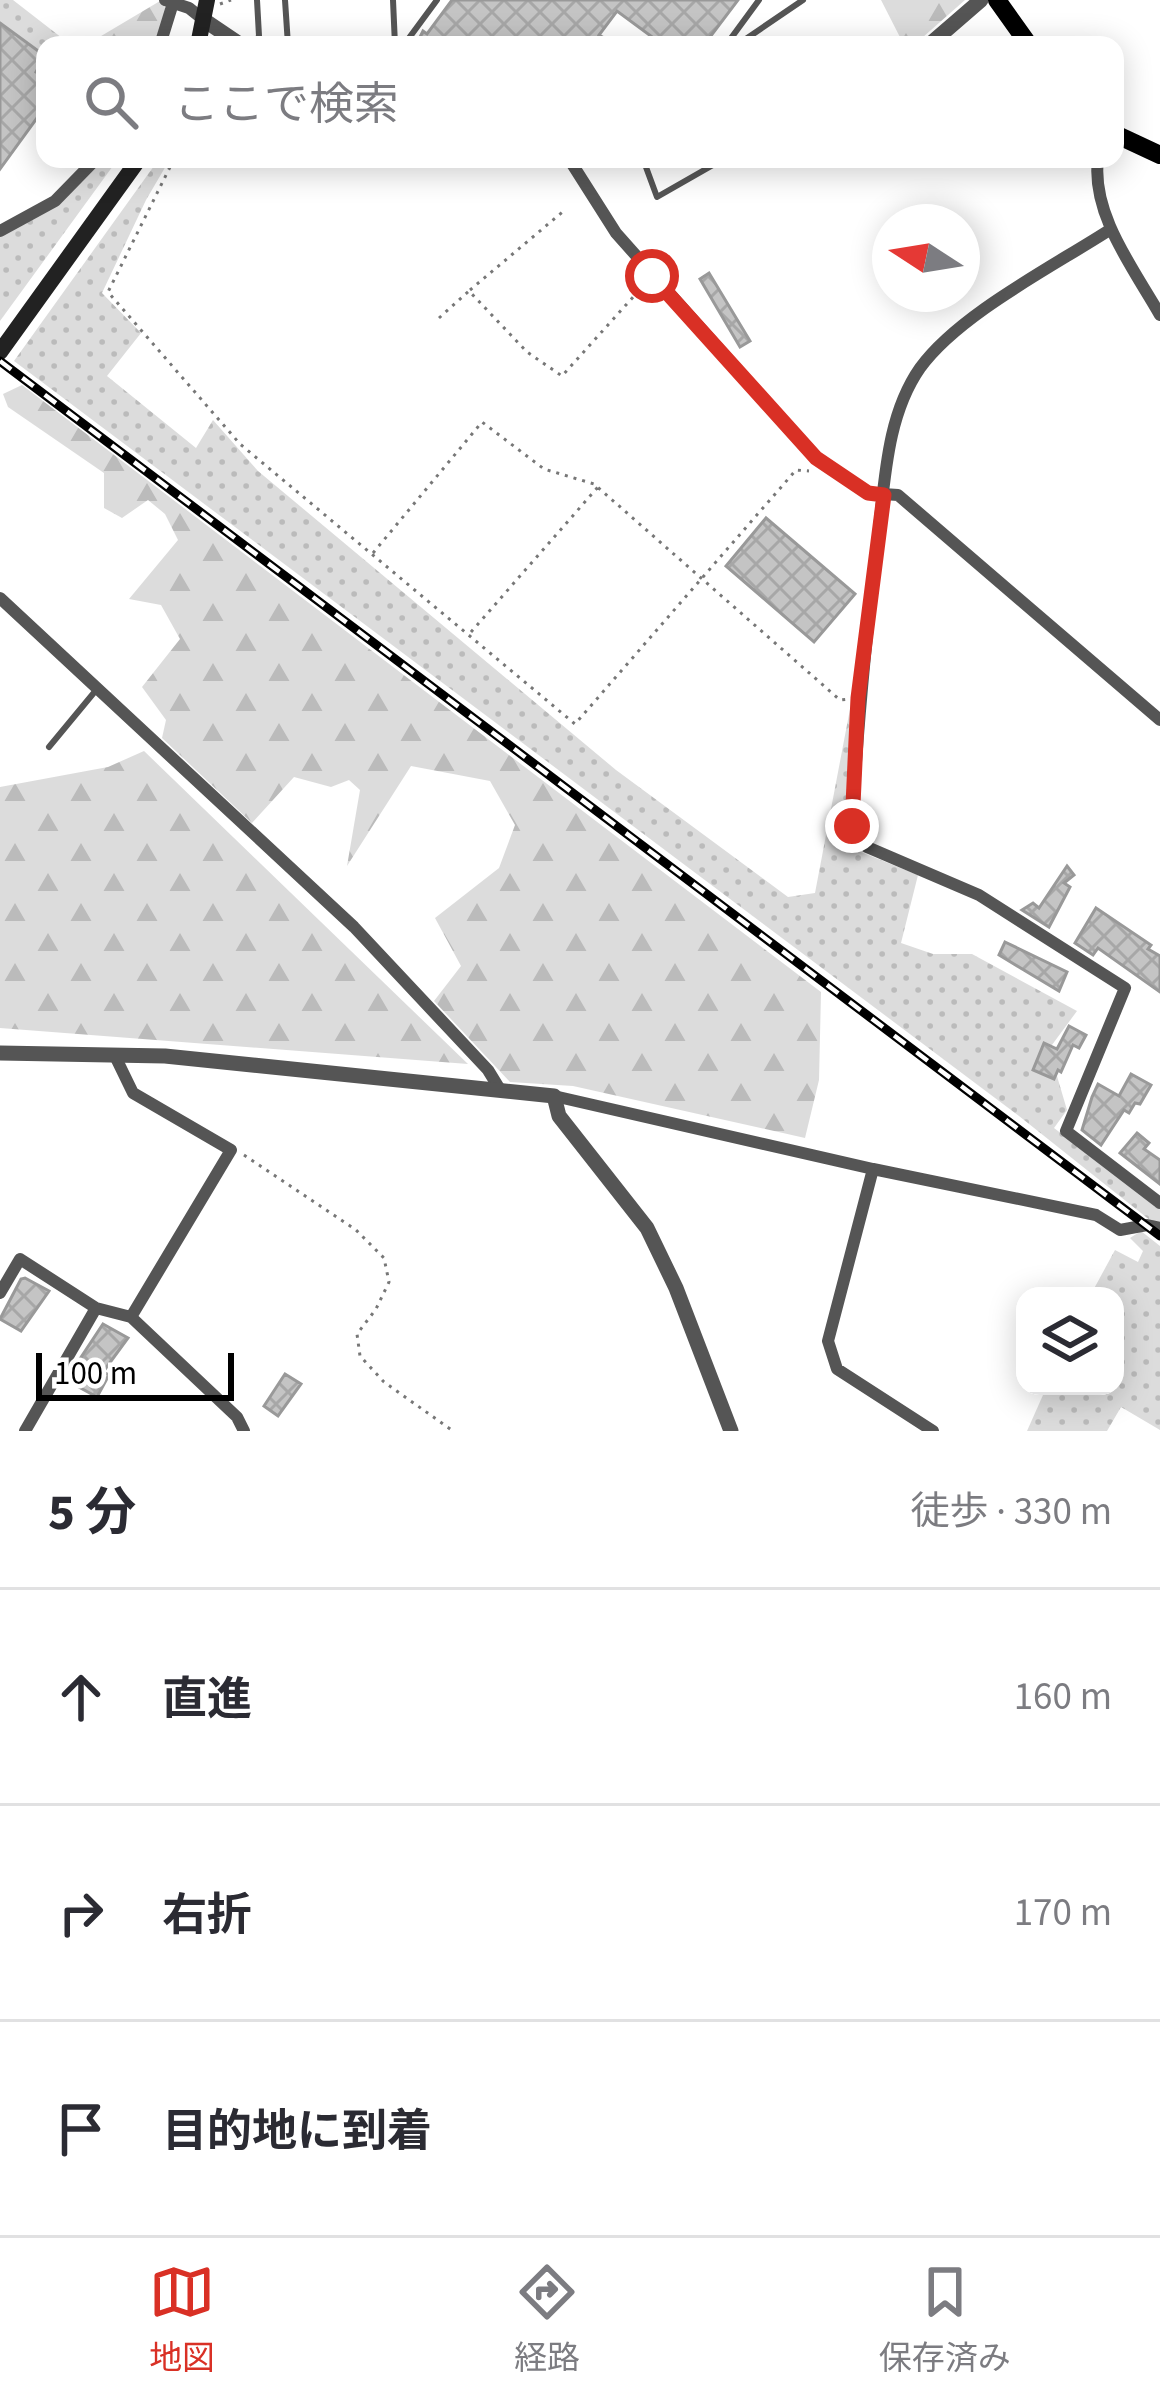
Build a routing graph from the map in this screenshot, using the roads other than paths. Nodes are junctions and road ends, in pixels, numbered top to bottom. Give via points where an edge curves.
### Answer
1 (257, 0) edge
2 (285, 0) edge
3 (393, 0) edge
4 (437, 0) edge
5 (759, 0) edge
6 (803, 0) edge
7 (981, 0) edge
8 (998, 0) edge
9 (169, 2) edge
10 (213, 2) edge
11 (204, 20) junction
12 (162, 36) edge
13 (200, 36) edge
14 (228, 36) edge
15 (259, 36) edge
16 (287, 36) edge
17 (395, 36) edge
18 (410, 36) edge
19 (737, 36) edge
20 (745, 36) edge
21 (939, 36) edge
22 (1023, 36) edge
23 (1124, 138) edge
24 (1160, 155) edge
25 (87, 168) edge
26 (133, 168) edge
27 (575, 168) edge
28 (647, 168) edge
29 (708, 168) edge
30 (1098, 168) edge
31 (1112, 230) junction
32 (0, 231) edge
33 (1160, 315) edge
34 (4, 346) edge
35 (884, 495) junction
36 (0, 598) edge
37 (97, 689) junction
38 (1160, 720) edge
39 (49, 748) dead end
40 (0, 1053) edge
41 (116, 1058) junction
42 (499, 1088) junction
43 (554, 1096) junction
44 (873, 1169) junction
45 (1160, 1203) edge
46 (1160, 1228) edge
47 (0, 1293) edge
48 (95, 1308) junction
49 (131, 1317) junction
50 (25, 1431) edge
51 (244, 1431) edge
52 (730, 1431) edge
53 (933, 1431) edge

1 - 15 lane
2 - 16 lane
3 - 17 lane
4 - 18 lane
5 - 19 lane
6 - 20 lane
7 - 21 street
8 - 22 main road
9 - 11 street
9 - 12 street
10 - 11 main road
11 - 13 main road
11 - 14 street
23 - 24 main road
25 - 32 street via 55,201
26 - 34 main road
27 - 35 street via 652,276 827,468
28 - 29 lane via 658,196
30 - 31 street
31 - 33 street
31 - 35 street via 957,329 921,368 900,405
35 - 38 street via 898,495
35 - 45 street via 858,698 855,836 979,896 1126,988 1066,1131
36 - 37 street
37 - 39 lane
37 - 42 street via 354,927
40 - 41 street
41 - 42 street
41 - 49 street via 133,1093 231,1150
42 - 43 street
43 - 44 street
43 - 52 street via 559,1115 646,1228
44 - 46 street via 1096,1215 1120,1230
44 - 53 street via 828,1341 837,1369
47 - 48 street via 20,1259
48 - 49 street
48 - 50 street
49 - 51 street

